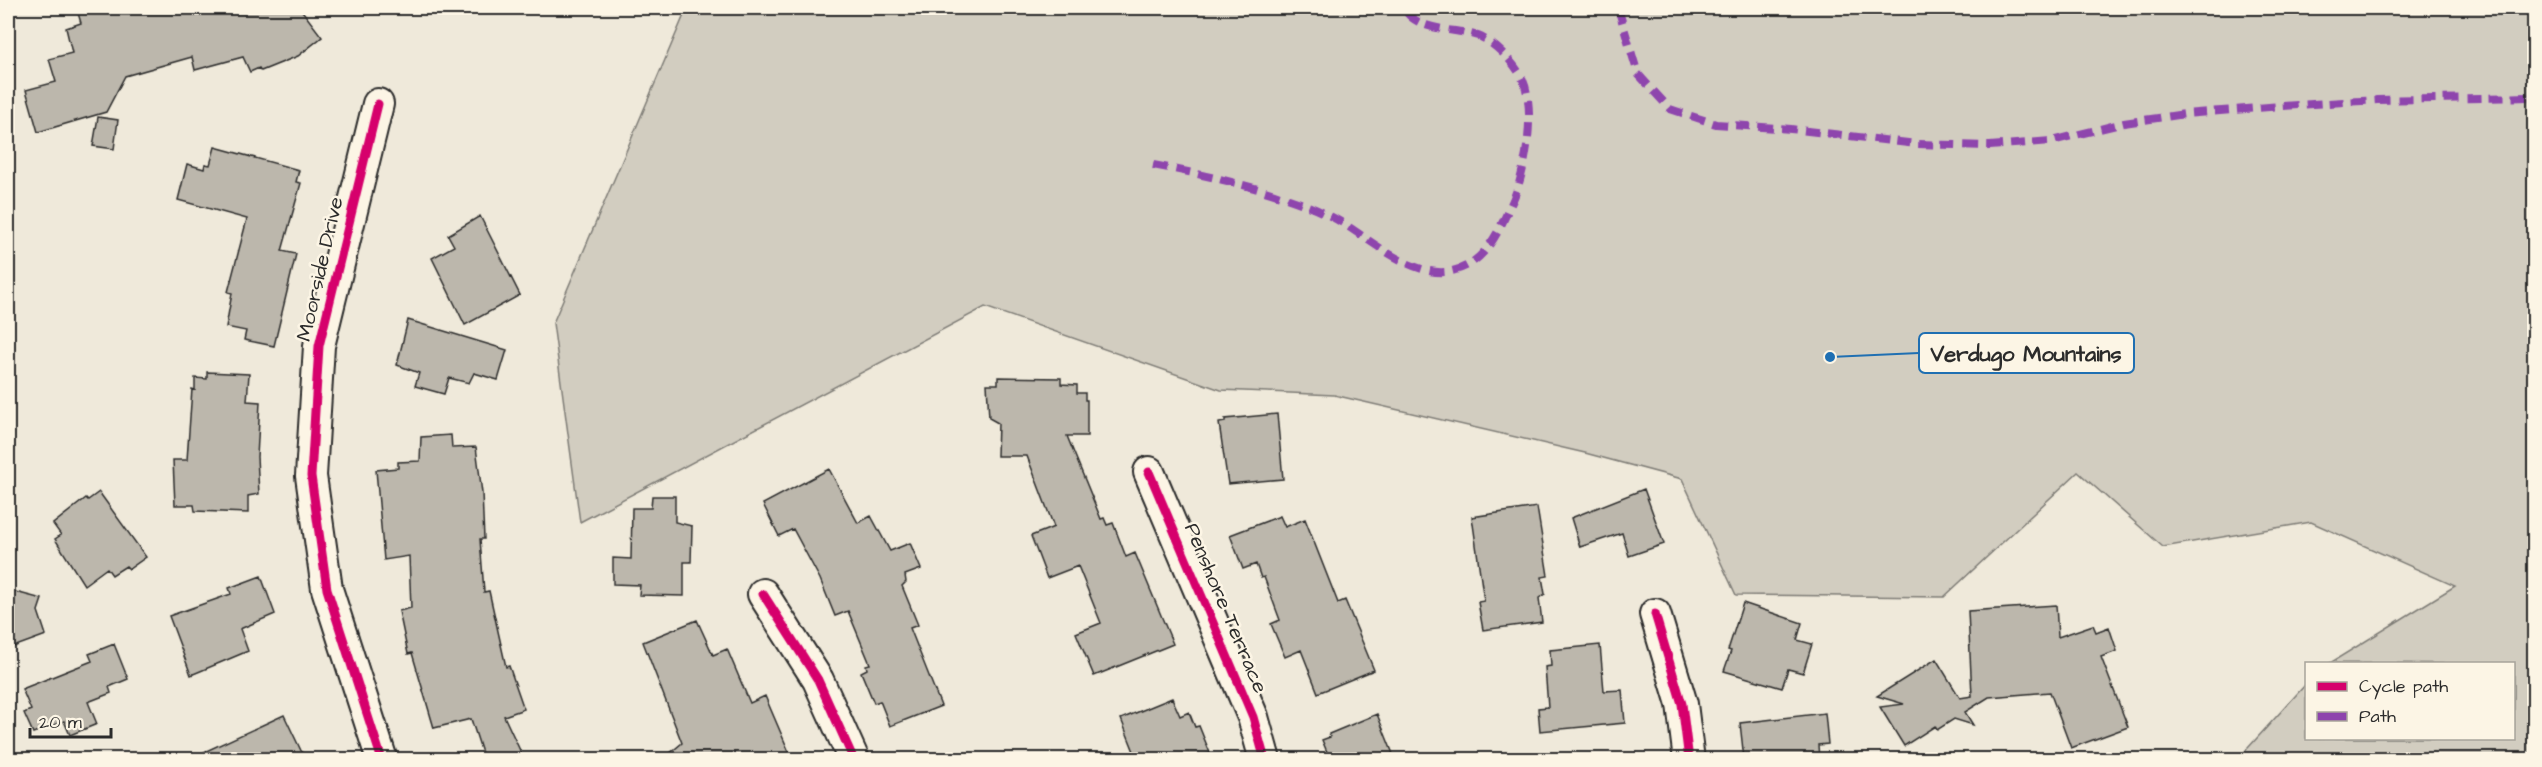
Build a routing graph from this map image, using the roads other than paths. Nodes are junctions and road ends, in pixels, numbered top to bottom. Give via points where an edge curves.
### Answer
1 (378, 104) dead end
2 (1149, 472) dead end
3 (763, 594) dead end
4 (1655, 614) dead end
5 (382, 759) edge
6 (854, 759) edge
7 (1265, 759) edge
8 (1689, 759) edge

1 - 5 street, Moorside Drive via 319,346 311,476 327,589
2 - 7 street, Penshore Terrace via 1252,717
3 - 6 street via 818,680
4 - 8 street via 1682,704

